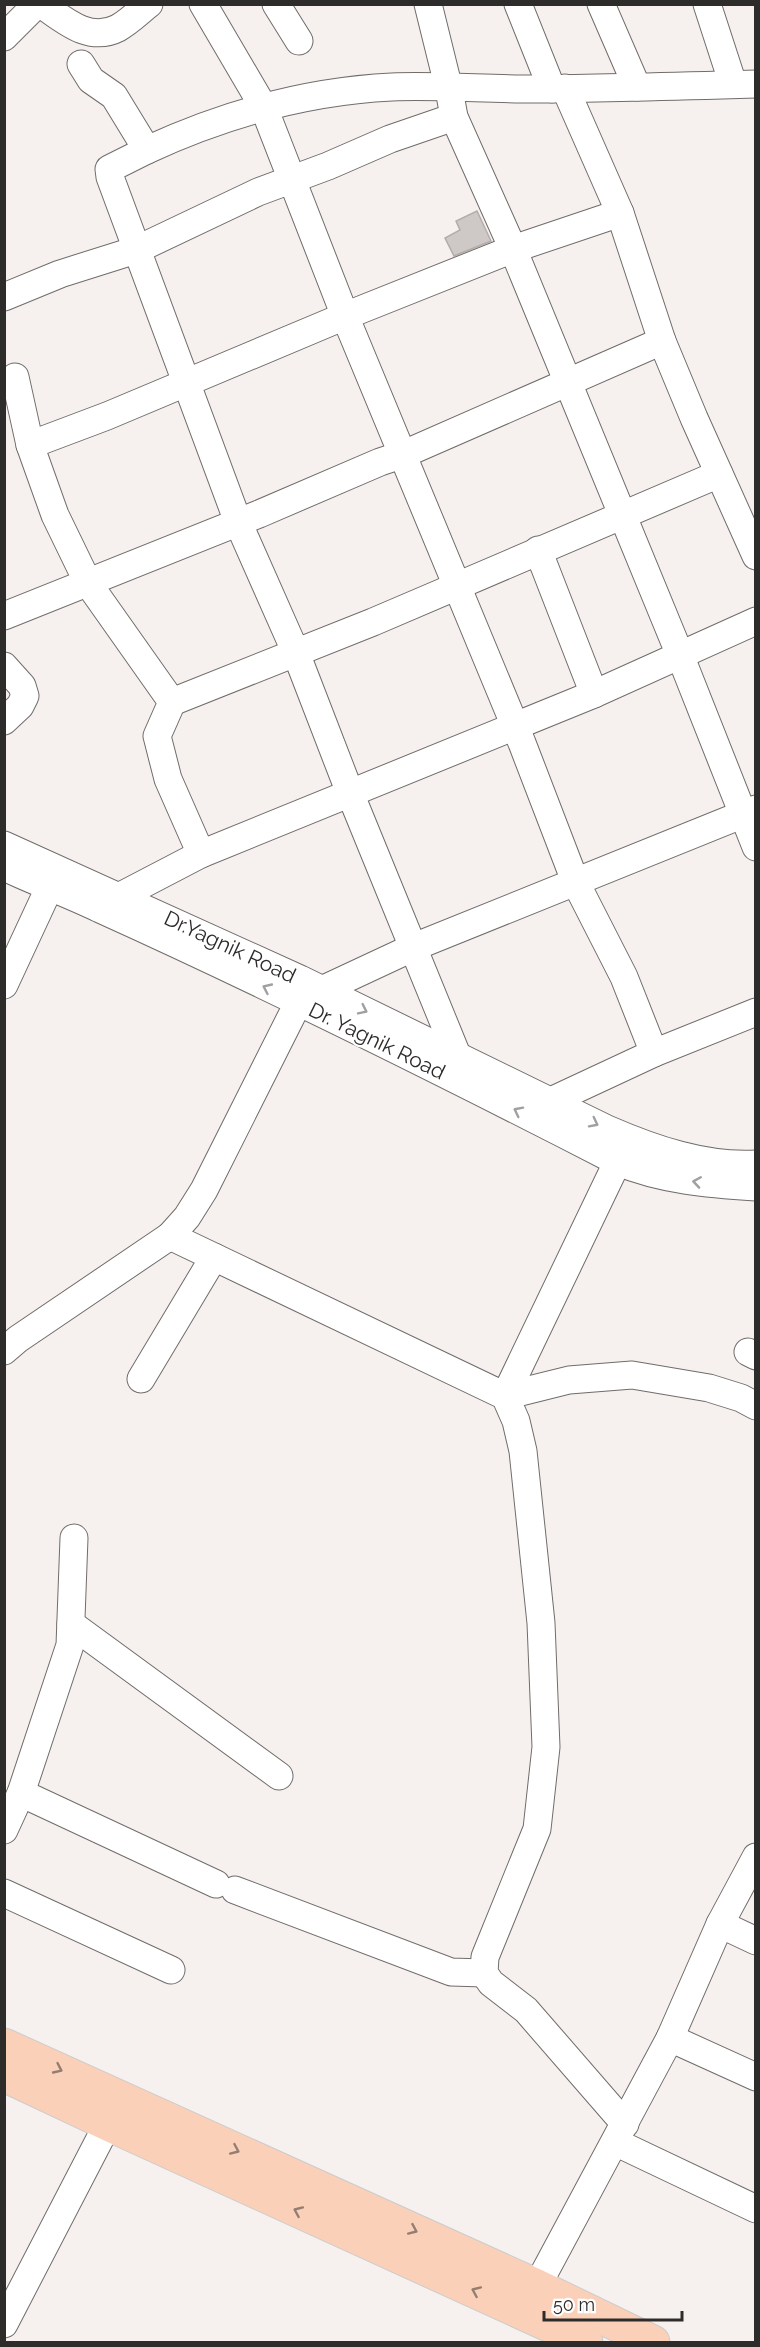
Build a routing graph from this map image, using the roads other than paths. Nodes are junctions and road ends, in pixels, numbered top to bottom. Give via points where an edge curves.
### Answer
1 (39, 4) edge
2 (148, 4) edge
3 (203, 4) edge
4 (276, 4) edge
5 (428, 4) edge
6 (518, 4) edge
7 (601, 4) edge
8 (707, 4) edge
9 (4, 37) edge
10 (299, 41) dead end
11 (81, 64) dead end
12 (744, 84) edge
13 (638, 87) junction
14 (449, 89) junction
15 (558, 89) junction
16 (264, 108) junction
17 (454, 117) junction
18 (147, 150) junction
19 (291, 181) junction
20 (620, 213) junction
21 (513, 249) junction
22 (136, 250) junction
23 (4, 297) edge
24 (345, 316) junction
25 (662, 341) junction
26 (15, 377) dead end
27 (187, 382) junction
28 (567, 382) junction
29 (30, 445) junction
30 (404, 454) junction
31 (719, 474) junction
32 (623, 516) junction
33 (238, 522) junction
34 (538, 550) junction
35 (756, 555) edge
36 (88, 583) junction
37 (456, 586) junction
38 (4, 616) edge
39 (756, 621) edge
40 (296, 653) junction
41 (680, 655) junction
42 (4, 666) edge
43 (594, 694) junction
44 (172, 702) junction
45 (4, 721) edge
46 (515, 727) junction
47 (350, 793) junction
48 (749, 811) edge
49 (4, 844) edge
50 (756, 847) edge
51 (201, 854) junction
52 (4, 867) edge
53 (54, 878) junction
54 (575, 881) junction
55 (109, 902) junction
56 (414, 947) junction
57 (4, 985) edge
58 (310, 996) junction
59 (756, 1012) edge
60 (654, 1053) junction
61 (457, 1055) junction
62 (551, 1101) junction
63 (623, 1150) junction
64 (756, 1164) edge
65 (756, 1187) edge
66 (170, 1236) junction
67 (214, 1257) junction
68 (4, 1351) edge
69 (141, 1379) dead end
70 (505, 1396) junction
71 (756, 1407) edge
72 (74, 1538) dead end
73 (71, 1624) junction
74 (279, 1776) dead end
75 (21, 1793) junction
76 (4, 1830) edge
77 (756, 1857) edge
78 (4, 1893) edge
79 (720, 1924) junction
80 (756, 1941) edge
81 (171, 1970) dead end
82 (484, 1973) junction
83 (670, 2038) junction
84 (4, 2045) edge
85 (4, 2075) edge
86 (756, 2077) edge
87 (115, 2111) junction
88 (620, 2133) junction
89 (756, 2209) edge
90 (530, 2299) junction
91 (4, 2324) edge
92 (586, 2343) edge
93 (653, 2343) edge

1 - 2 street via 76,28 93,33 119,27
1 - 9 street
3 - 16 street
4 - 10 street
5 - 14 street
6 - 15 street
7 - 13 street
8 - 12 street
11 - 18 street via 91,80 114,96
12 - 13 street
13 - 15 street
14 - 15 street
14 - 16 street via 392,87 332,93
14 - 17 street
15 - 20 street
16 - 18 street
16 - 19 street
17 - 19 street
17 - 21 street
18 - 22 street via 109,169
19 - 22 street via 258,192
19 - 24 street
20 - 21 street
20 - 25 street
21 - 24 street
21 - 28 street
22 - 23 street
22 - 27 street
24 - 27 street
24 - 30 street
25 - 28 street
25 - 31 street
26 - 29 street
27 - 29 street
27 - 33 street
28 - 30 street
28 - 32 street
29 - 36 street via 55,515
30 - 33 street
30 - 37 street
31 - 32 street
31 - 35 street
32 - 34 street
32 - 41 street
33 - 36 street
33 - 40 street
34 - 37 street
34 - 43 street
36 - 38 street
36 - 44 street
37 - 40 street
37 - 46 street
39 - 41 street
40 - 44 street
40 - 47 street
41 - 43 street
41 - 48 street
42 - 45 street via 22,686 25,696
43 - 46 street
44 - 51 street via 157,736 168,779
46 - 47 street
46 - 54 street
47 - 51 street
47 - 56 street
48 - 50 street
48 - 54 street
49 - 53 street
51 - 55 street
52 - 53 street, Dr. Yagnik Road
53 - 55 street, Dr. Yagnik Road
53 - 57 street
54 - 56 street
54 - 60 street via 624,977
55 - 58 street, Dr. Yagnik Road
56 - 58 street
56 - 61 street
58 -> 61 street, Dr.Yagnik Road
63 -> 58 street, Dr. Yagnik Road via 463,1083
58 - 66 street via 204,1190
59 - 60 street
60 - 62 street
61 - 62 street, Dr.Yagnik Road
62 -> 63 street, Dr.Yagnik Road
63 - 64 street, Dr.Yagnik Road
65 -> 63 street, Dr. Yagnik Road via 642,1172
63 - 70 street
66 - 67 street
66 - 68 street
67 - 69 street
67 - 70 street
70 - 71 street via 569,1380 632,1375 709,1388
70 - 82 street via 523,1450 541,1623 546,1747 537,1829 485,1957
72 - 73 street
73 - 74 street
73 - 75 street via 70,1645
75 - 76 street
75 - 82 street via 225,1887 451,1972
77 - 79 street
78 - 81 street
79 - 80 street
79 - 83 street
82 - 88 street via 526,2010
83 - 86 street
83 - 88 street
84 -> 87 main road
85 - 87 main road
87 - 90 main road
87 - 91 street
88 - 89 street
88 - 90 street
90 - 92 main road
90 - 93 main road

